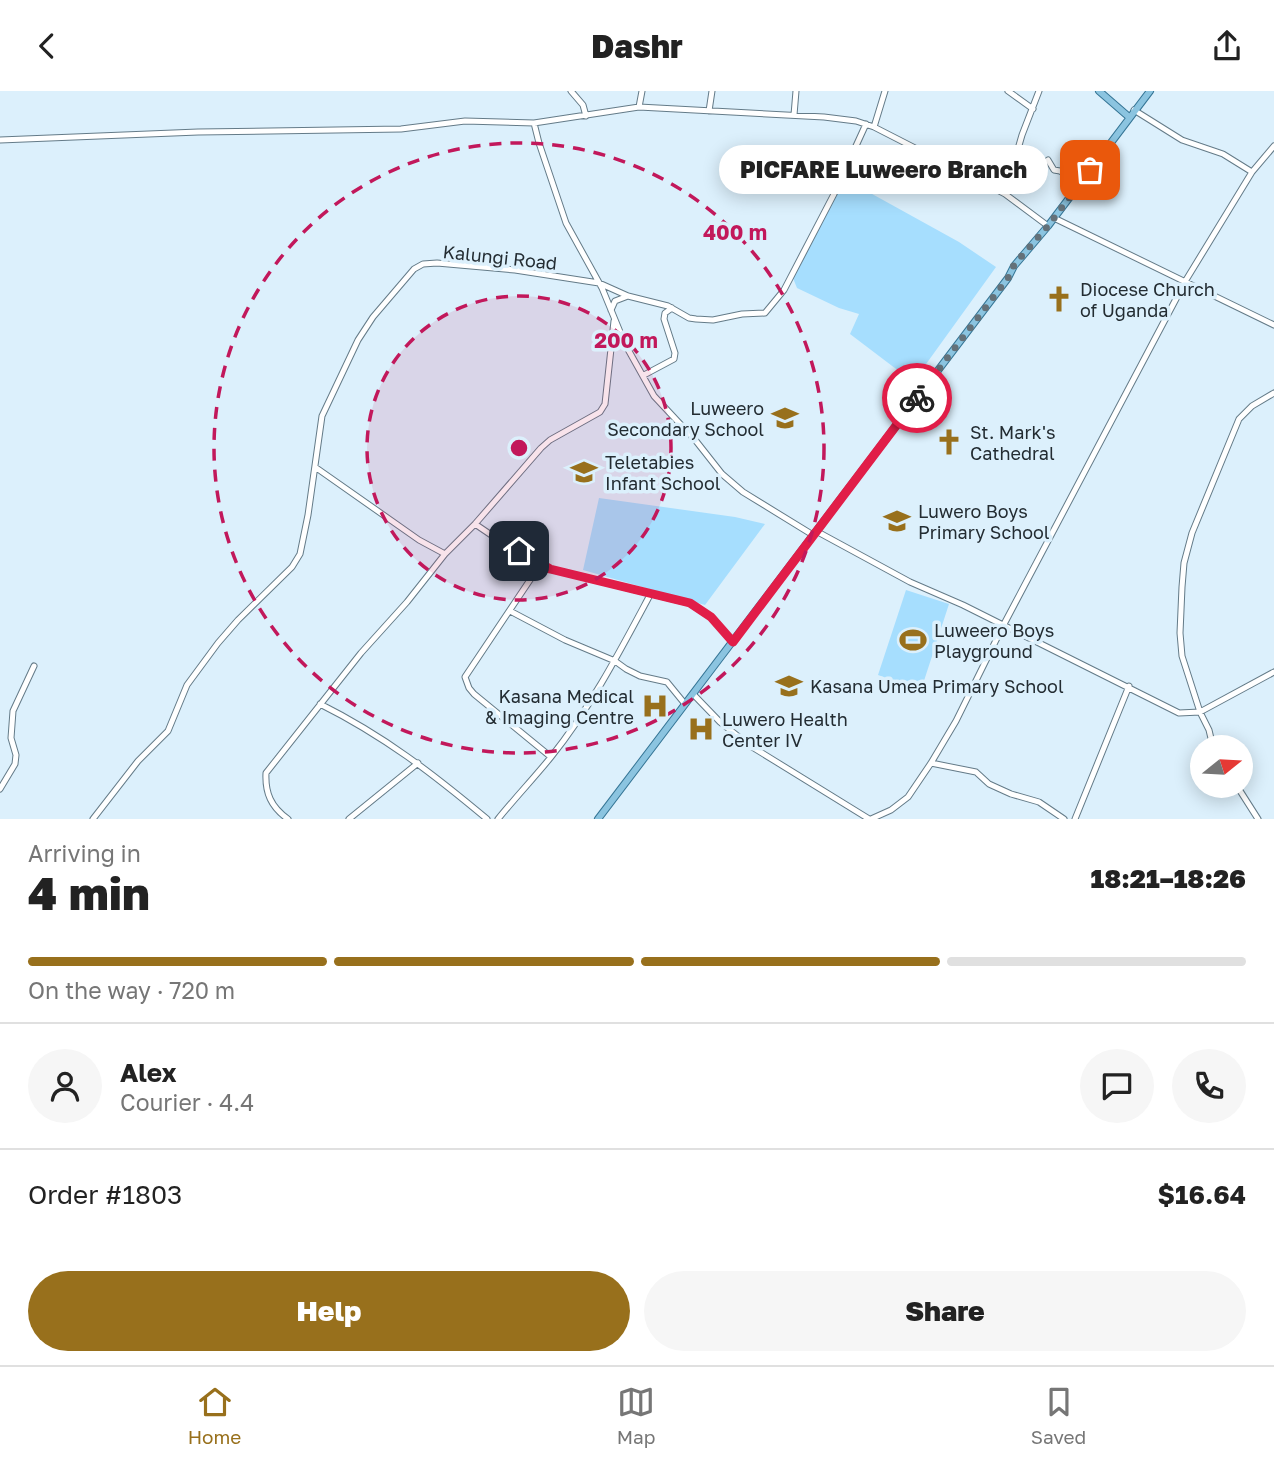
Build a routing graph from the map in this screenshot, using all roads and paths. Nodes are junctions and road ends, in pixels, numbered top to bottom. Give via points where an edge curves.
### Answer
1 (571, 91) edge
2 (642, 91) edge
3 (712, 91) edge
4 (796, 91) edge
5 (885, 91) edge
6 (1008, 91) edge
7 (1039, 91) edge
8 (1100, 91) edge
9 (1150, 91) edge
10 (639, 107) junction
11 (1032, 109) junction
12 (1134, 110) junction
13 (709, 111) junction
14 (794, 115) junction
15 (586, 116) junction
16 (1129, 117) junction
17 (534, 123) junction
18 (866, 124) junction
19 (874, 127) junction
20 (0, 140) edge
21 (1274, 147) edge
22 (1048, 160) dead end
23 (1252, 172) junction
24 (1080, 183) junction
25 (1004, 194) junction
26 (1054, 218) junction
27 (1048, 226) junction
28 (1186, 281) junction
29 (598, 283) junction
30 (628, 296) junction
31 (672, 308) junction
32 (611, 310) junction
33 (614, 321) junction
34 (1274, 324) edge
35 (644, 375) junction
36 (1274, 393) edge
37 (315, 467) junction
38 (475, 524) junction
39 (814, 533) junction
40 (445, 554) junction
41 (540, 565) junction
42 (650, 595) junction
43 (510, 611) junction
44 (1003, 626) junction
45 (733, 642) junction
46 (615, 661) junction
47 (34, 666) dead end
48 (1274, 672) edge
49 (1129, 686) junction
50 (693, 694) junction
51 (685, 703) junction
52 (320, 705) junction
53 (1199, 712) junction
54 (1210, 735) edge
55 (551, 757) junction
56 (418, 763) junction
57 (931, 763) junction
58 (0, 789) edge
59 (1245, 798) edge
60 (284, 818) edge
61 (93, 819) edge
62 (349, 819) edge
63 (486, 819) edge
64 (498, 819) edge
65 (598, 819) edge
66 (870, 819) edge
67 (1064, 819) edge
68 (1075, 819) edge
69 (1258, 819) edge

1 - 15 street
2 - 10 street
3 - 13 street
4 - 14 street
5 - 19 street
6 - 11 street
7 - 11 street
8 - 16 main road
9 - 12 main road
10 - 13 street
10 - 15 street
11 - 25 street
12 - 16 main road
12 - 23 street via 1182,140 1223,154
13 - 14 street
14 - 18 street
15 - 17 street
16 - 24 main road
17 - 20 street via 465,121 401,129
17 - 29 street via 566,223
18 - 19 street
18 - 31 street via 784,290 767,311 713,320 689,318
19 - 25 street
21 - 23 street
22 - 24 street via 1054,170
23 - 28 street
24 - 26 main road
25 - 27 street
26 - 27 main road
26 - 28 street
27 - 39 main road
28 - 34 street
28 - 44 street
29 - 30 street
29 - 32 street
29 - 37 street, Kalungi Road via 437,263 414,269 373,317 335,385 322,416
30 - 31 street
30 - 32 street via 618,299
31 - 35 street via 664,319 674,359
32 - 33 street
33 - 35 street
33 - 38 street via 603,408 541,448
35 - 39 street via 654,396 722,474 743,492
36 - 53 street via 1239,419 1186,555 1180,648
37 - 40 street
37 - 61 street via 300,554 292,567 218,643 187,685 168,731
38 - 40 street
38 - 41 street
39 - 44 street
39 - 45 main road
40 - 52 street
41 - 42 street
41 - 43 street
42 - 45 street via 696,606
42 - 46 street
43 - 46 street
43 - 55 street via 465,677 474,694
44 - 49 street
44 - 57 street
45 - 50 main road
46 - 51 street via 640,676 667,682
46 - 55 street
47 - 58 street via 13,711 15,764
48 - 53 street
49 - 53 street via 1179,713
49 - 68 street
50 - 51 main road
50 - 66 street via 749,745
51 - 65 main road
52 - 56 street via 362,725
52 - 60 street via 266,773 266,790
53 - 54 street
55 - 64 street
56 - 62 street
56 - 63 street
57 - 66 street via 908,797
57 - 67 street via 975,772 989,784 1039,802
59 - 69 street

